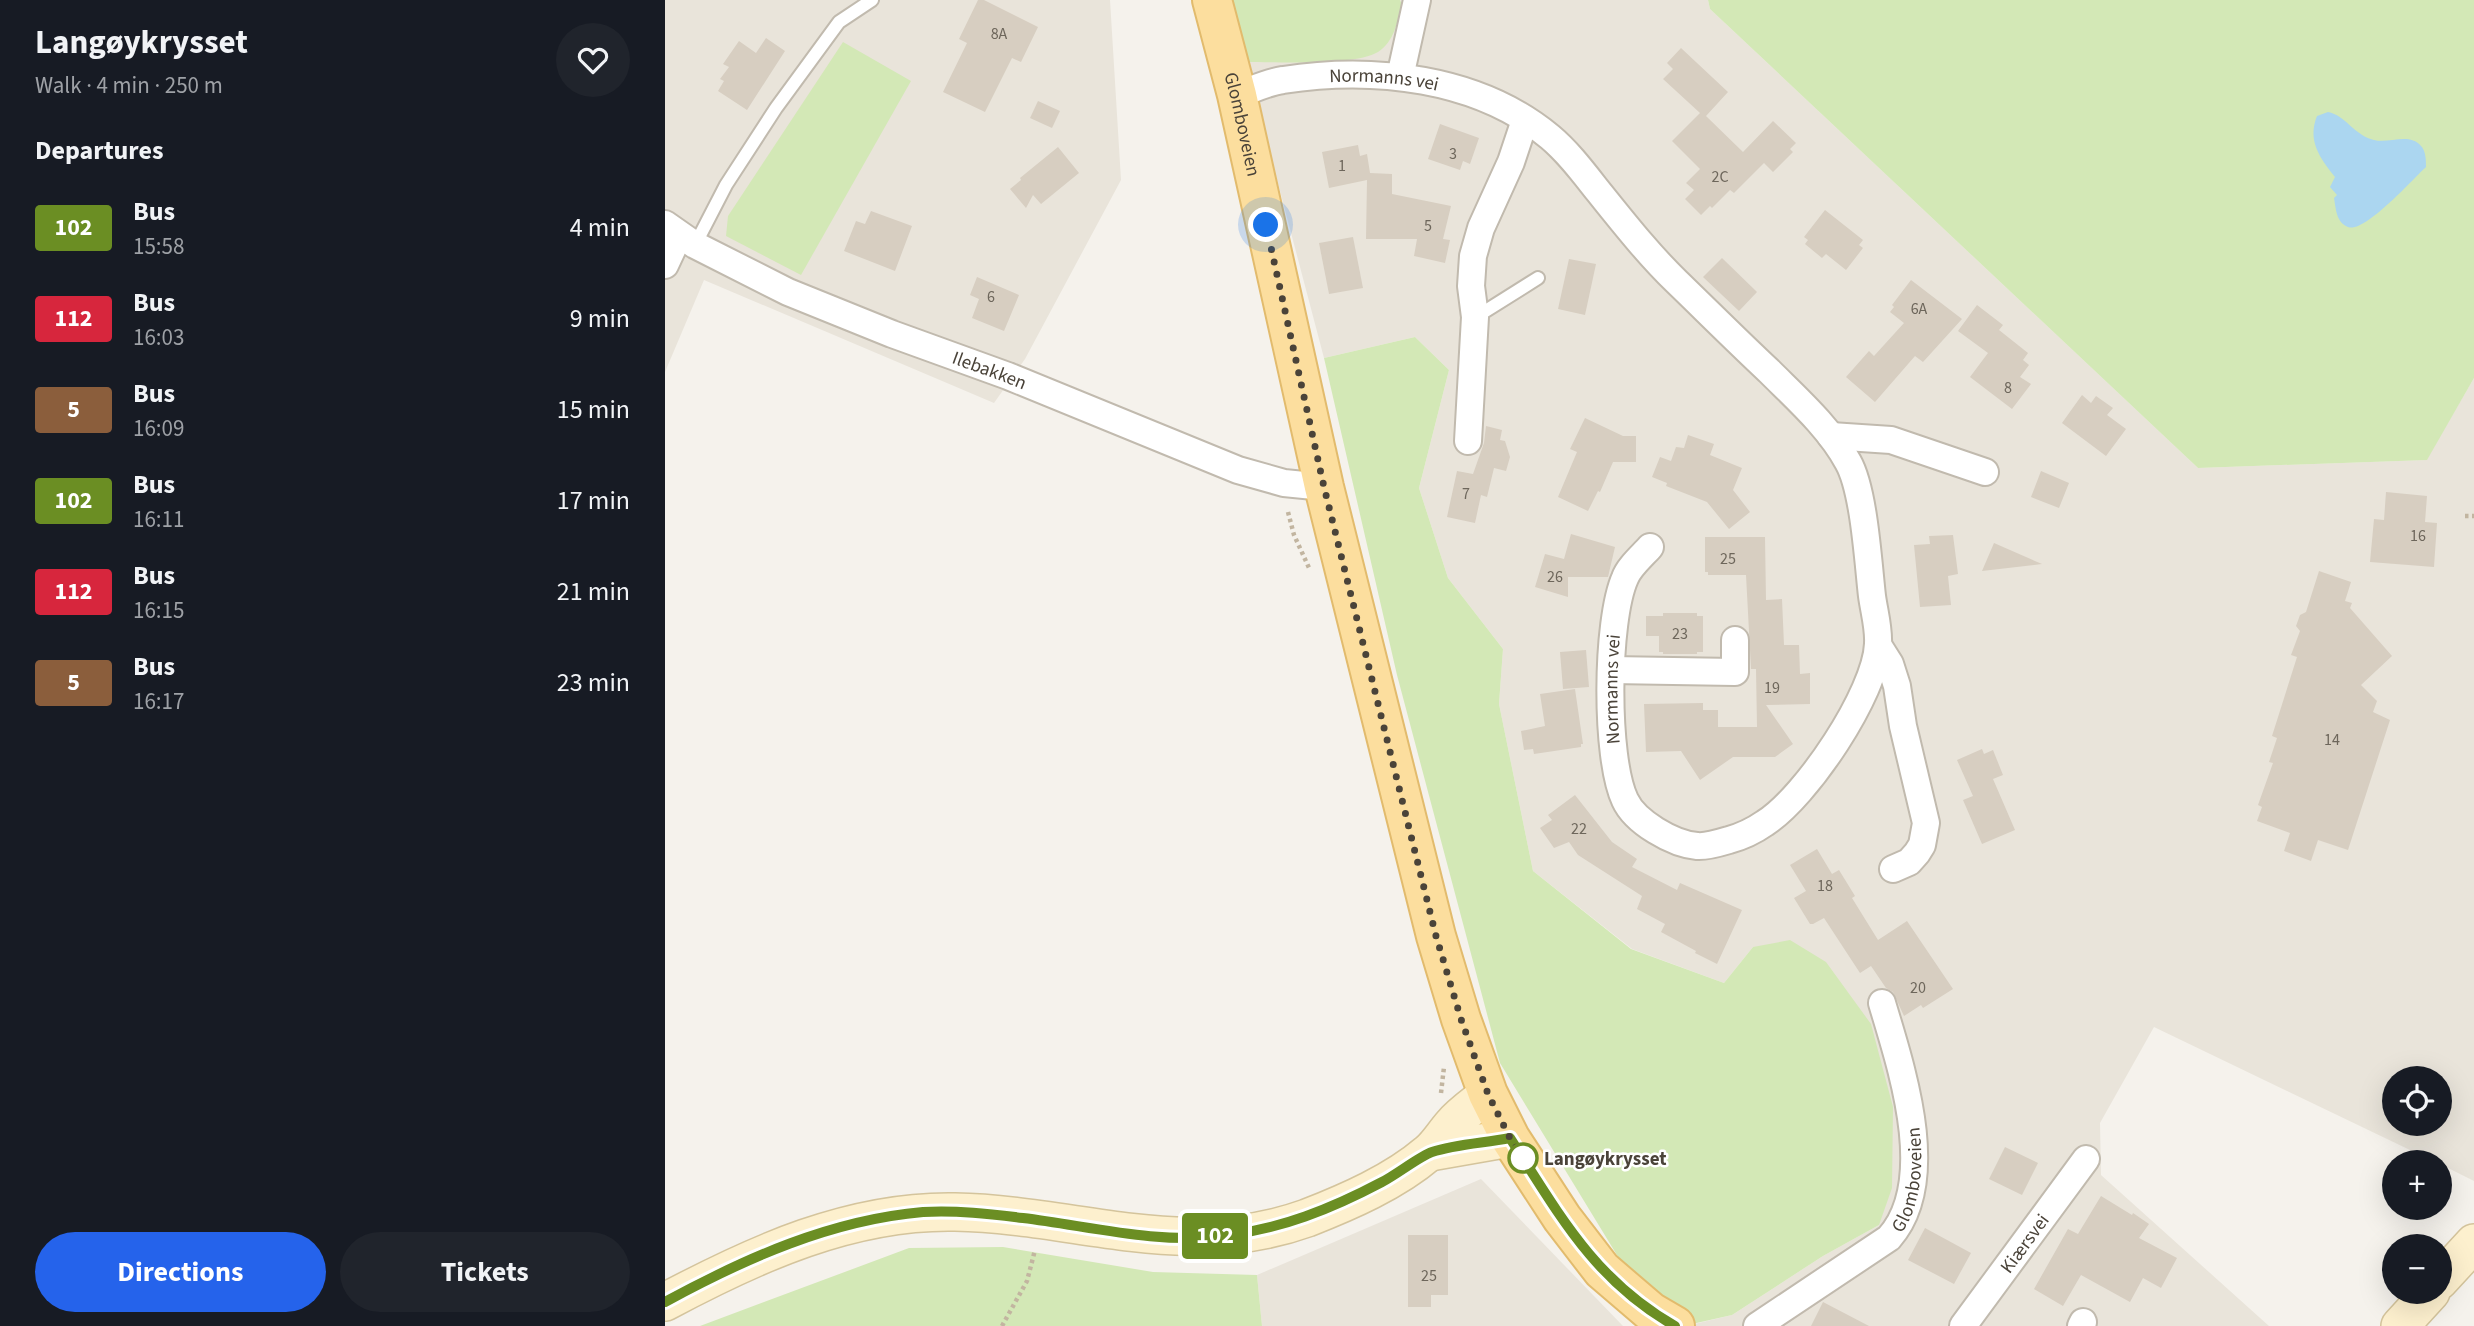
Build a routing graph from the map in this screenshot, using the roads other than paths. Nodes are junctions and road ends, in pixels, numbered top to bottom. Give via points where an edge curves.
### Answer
1 (873, 0) edge
2 (1212, 0) edge
3 (1417, 0) edge
4 (1400, 77) junction
5 (1237, 94) junction
6 (1525, 121) junction
7 (680, 235) edge
8 (665, 265) edge
9 (1538, 278) dead end
10 (1475, 317) junction
11 (1831, 436) junction
12 (1468, 441) dead end
13 (1985, 472) dead end
14 (1324, 487) junction
15 (1650, 547) dead end
16 (1735, 640) dead end
17 (1878, 645) junction
18 (1611, 670) junction
19 (1893, 869) dead end
20 (1882, 1003) dead end
21 (1488, 1094) junction
22 (1510, 1138) junction
23 (1430, 1152) junction
24 (2085, 1159) dead end
25 (2474, 1242) edge
26 (2452, 1267) edge
27 (665, 1302) edge
28 (2420, 1304) edge
29 (1675, 1326) edge
30 (1757, 1326) edge
31 (1963, 1326) edge
32 (2400, 1326) edge

1 - 7 lane via 839,22 726,185
2 - 5 main road, Glomboveien
3 - 4 street
4 - 5 street, Normanns vei via 1280,80
4 - 6 street, Normanns vei via 1465,90
5 - 14 main road, Glomboveien
6 - 10 street via 1473,256
6 - 11 street, Normanns vei via 1574,161 1667,272
7 - 8 street
7 - 14 street, Ilebakken via 788,292 1238,470
9 - 10 lane
10 - 12 street
11 - 13 street via 1891,440
11 - 17 street, Normanns vei via 1851,466
14 - 21 main road, Glomboveien via 1436,936
15 - 18 street, Normanns vei via 1625,576
16 - 18 street via 1735,673
17 - 18 street, Normanns vei via 1866,690 1807,783 1767,822 1732,840 1699,846 1672,840 1625,803 1611,750
17 - 19 street, Normanns vei via 1896,686 1926,823 1923,845 1909,862
20 - 30 street, Glomboveien via 1913,1140 1912,1185 1905,1215 1889,1238
21 - 22 main road, Glomboveien
21 - 23 main road via 1454,1122
22 - 23 main road
22 - 29 main road, Glomboveien via 1602,1270
23 - 27 main road via 1347,1201 1258,1231 1173,1237 957,1212 887,1216 786,1244
24 - 31 street, Kiærsvei
25 - 26 main road
28 - 32 main road

